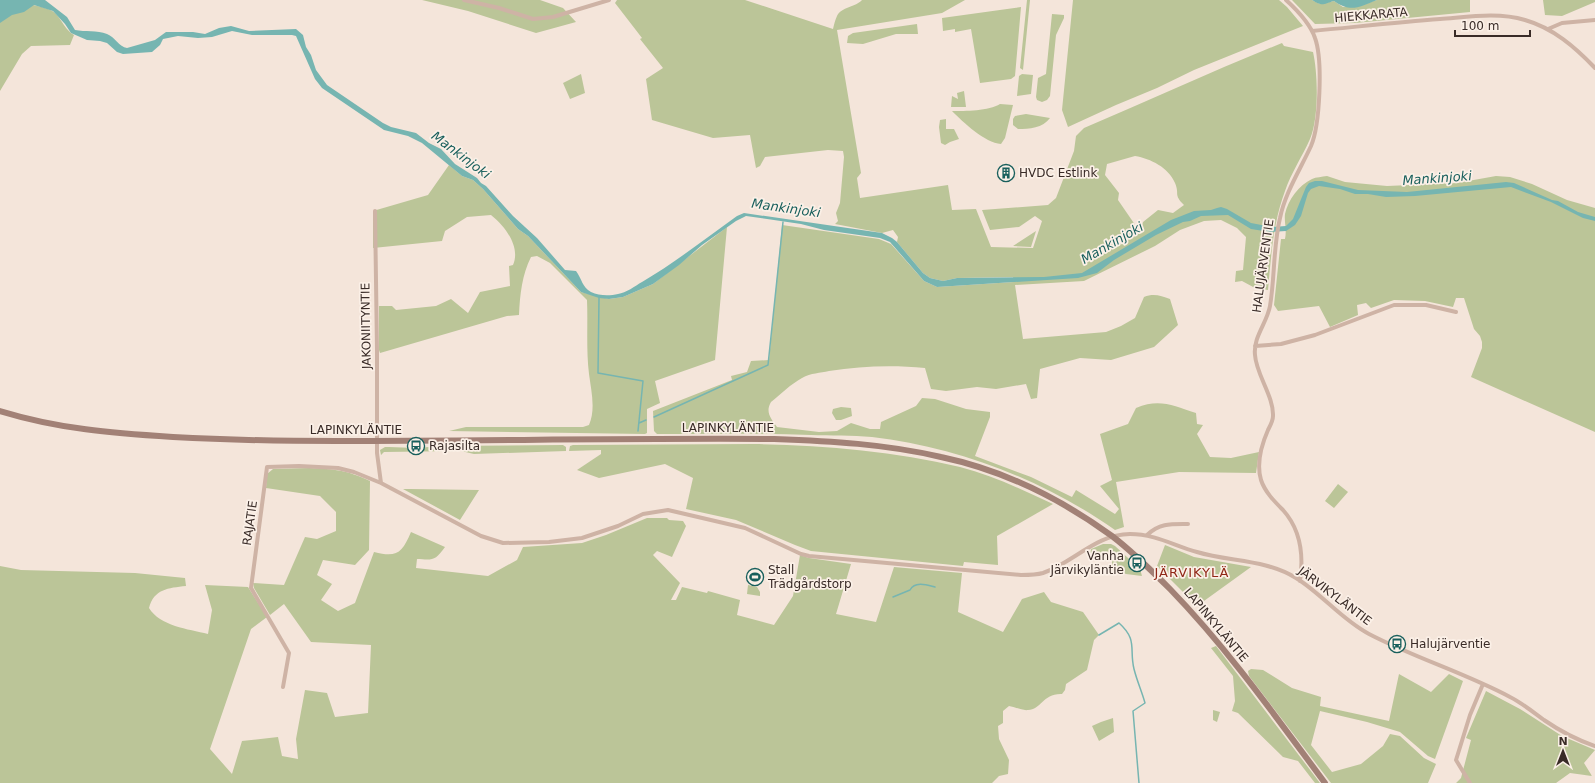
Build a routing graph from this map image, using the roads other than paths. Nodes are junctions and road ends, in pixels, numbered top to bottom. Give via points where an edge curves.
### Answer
1 (464, 0) edge
2 (609, 0) edge
3 (1286, 0) edge
4 (1595, 20) edge
5 (1548, 29) junction
6 (1312, 31) junction
7 (1595, 68) edge
8 (375, 211) dead end
9 (1456, 312) dead end
10 (1255, 346) junction
11 (0, 411) edge
12 (377, 441) junction
13 (381, 483) junction
14 (1188, 524) dead end
15 (1146, 535) junction
16 (1113, 537) junction
17 (1300, 581) junction
18 (1483, 684) junction
19 (283, 687) dead end
20 (1595, 746) edge
21 (1325, 783) edge
22 (1470, 783) edge

1 - 2 street via 533,19 542,19
3 - 6 street, HALUJÄRVENTIE via 1297,10
4 - 5 street via 1562,23
5 - 6 street, HIEKKARATA via 1512,17 1489,16
5 - 7 street, HIEKKARATA via 1584,56
6 - 10 street, HALUJÄRVENTIE via 1318,48 1318,120 1311,146 1285,201 1277,237 1270,306
8 - 12 street, JAKONIITYNTIE
9 - 10 street via 1426,305 1394,305 1315,335 1281,344
10 - 17 street, HALUJÄRVENTIE via 1256,361 1273,416 1261,449 1260,475 1264,488 1292,521 1297,532 1302,562
11 - 12 main road, LAPINKYLÄNTIE via 54,425 131,434 287,441
12 - 13 street
12 - 16 main road, LAPINKYLÄNTIE via 766,439 877,446 943,457 997,474 1053,498
13 - 16 street via 481,536 503,543 582,538 649,512 671,510 745,528 809,556 1021,575 1043,573 1096,543
13 - 19 street, RAJATIE via 338,468 267,467 251,588 289,653
14 - 15 street via 1154,528
15 - 16 street, JÄRVIKYLÄNTIE via 1128,534
15 - 17 street, JÄRVIKYLÄNTIE via 1198,553 1267,565
16 - 21 main road, LAPINKYLÄNTIE via 1151,570 1212,636
17 - 18 street, JÄRVIKYLÄNTIE via 1367,633
18 - 20 street, JÄRVIKYLÄNTIE via 1512,698 1562,732
18 - 22 street via 1456,760

